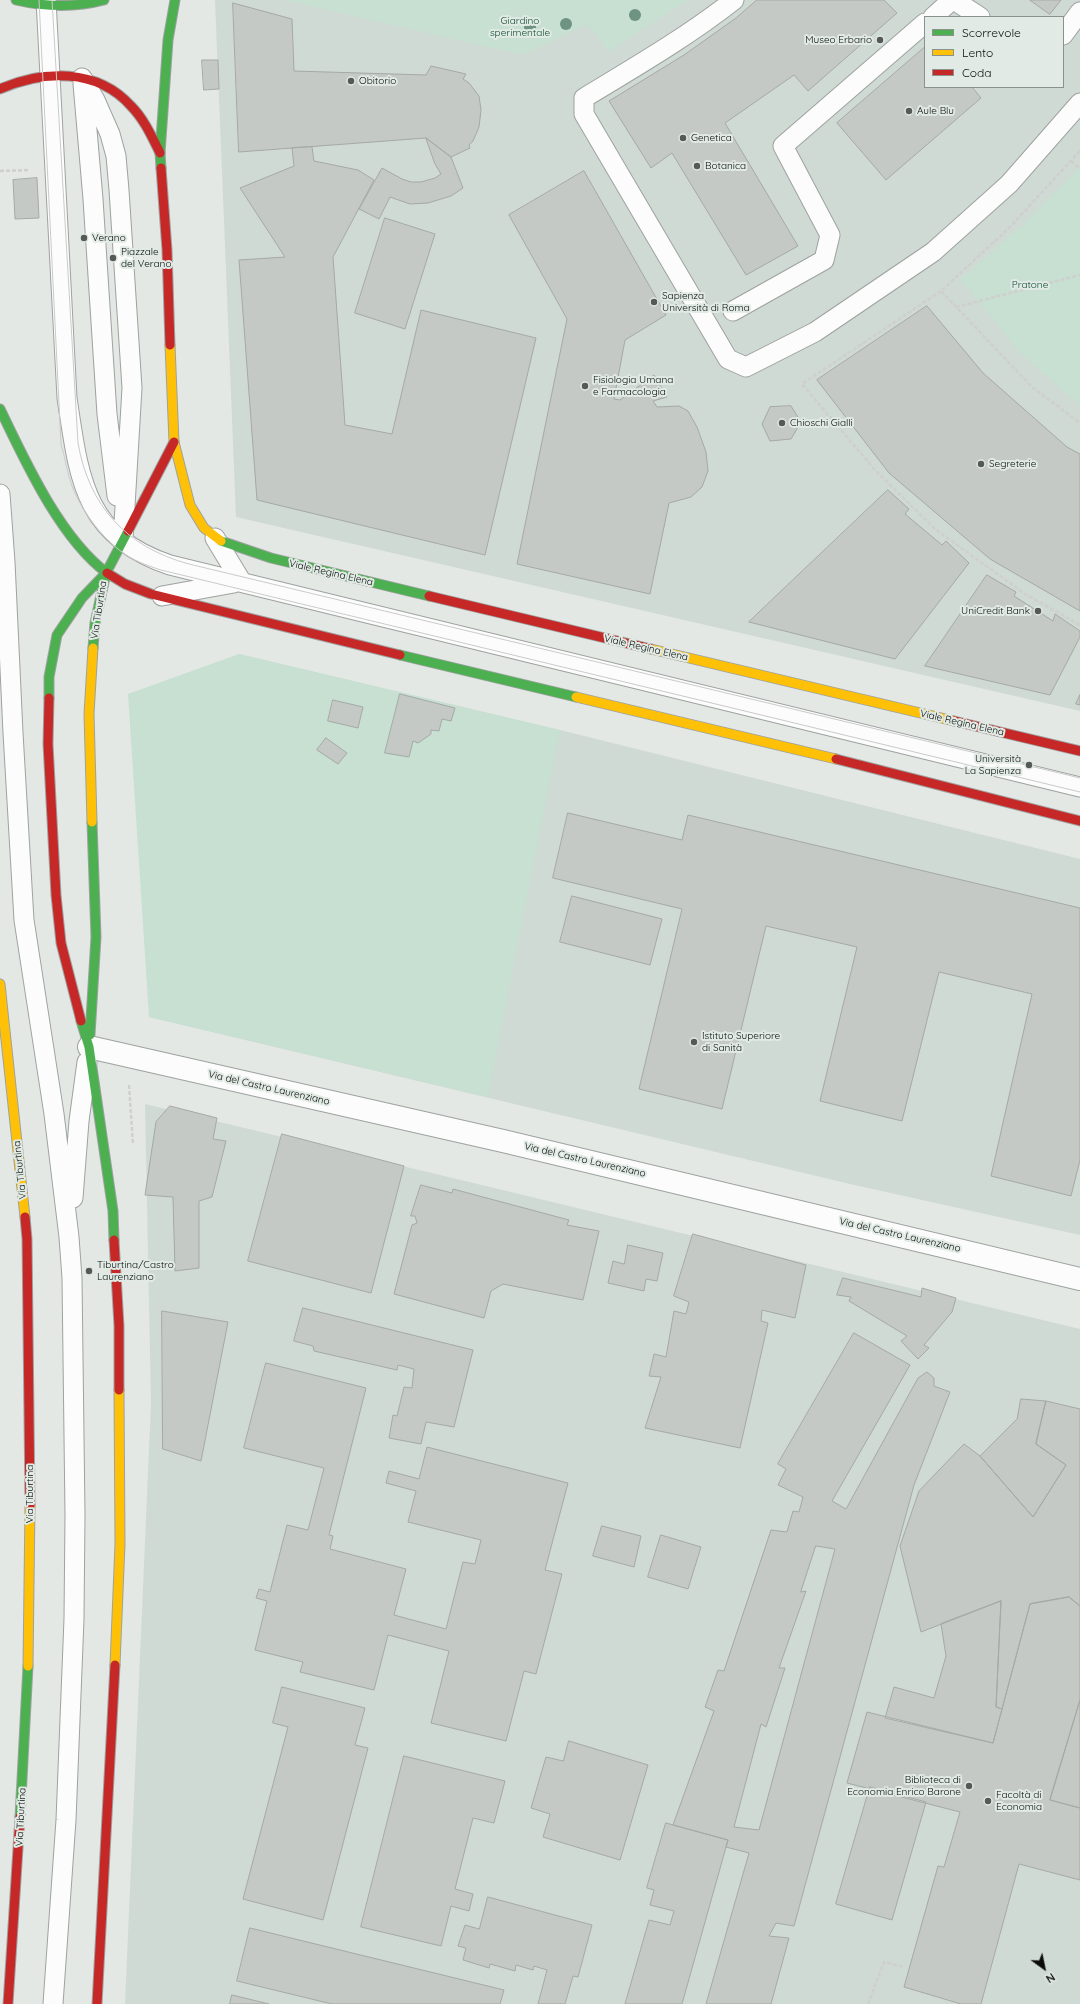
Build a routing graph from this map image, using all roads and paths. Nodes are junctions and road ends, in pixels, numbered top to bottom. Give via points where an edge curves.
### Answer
1 (16, 0) edge
2 (104, 0) edge
3 (175, 0) edge
4 (734, 0) edge
5 (953, 0) edge
6 (46, 3) edge
7 (1080, 12) edge
8 (933, 16) edge
9 (978, 16) edge
10 (924, 25) edge
11 (1064, 34) edge
12 (50, 75) junction
13 (82, 78) junction
14 (0, 89) edge
15 (1080, 103) edge
16 (1080, 151) edge
17 (160, 153) junction
18 (1071, 161) junction
19 (36, 170) dead end
20 (1080, 170) edge
21 (0, 171) edge
22 (1080, 275) edge
23 (941, 291) junction
24 (956, 307) junction
25 (732, 311) dead end
26 (0, 409) edge
27 (1080, 423) edge
28 (174, 442) junction
29 (0, 494) edge
30 (215, 538) junction
31 (123, 541) junction
32 (106, 573) junction
33 (241, 581) junction
34 (160, 596) junction
35 (1080, 625) edge
36 (1080, 751) edge
37 (1080, 787) edge
38 (1080, 820) edge
39 (0, 984) edge
40 (89, 1047) junction
41 (69, 1237) junction
42 (1080, 1278) edge
43 (904, 1967) dead end
44 (8, 2004) edge
45 (53, 2004) edge
46 (97, 2004) edge
47 (868, 2004) edge

1 - 6 main road
2 - 6 main road via 69,6
3 - 17 main road via 168,40
4 - 15 lane via 665,49 584,98 584,114 728,359 746,367 815,332 933,252 1009,184
5 - 8 lane
5 - 9 lane
6 - 12 lane
7 - 11 lane
10 - 25 lane via 783,146 830,235 824,260
12 - 13 main road
12 - 14 main road via 24,79
12 - 31 lane via 67,398 76,460 82,483 96,511
13 - 17 main road via 128,102 141,118
13 - 31 lane via 107,414
13 - 31 lane via 110,134 116,156 132,388
16 - 18 path
17 - 28 main road via 167,250
18 - 20 path
18 - 23 path via 1009,228
19 - 21 path
22 - 24 path
23 - 24 path
23 - 35 path via 802,384 874,469 936,529 1025,594
24 - 27 path via 1032,387
26 - 32 main road via 55,510 82,549
28 - 30 main road via 190,505 199,522
28 - 31 main road
29 - 41 lane, Via Tiburtina via 24,920 54,1114
30 - 33 lane
30 - 36 main road, Viale Regina Elena via 245,551 271,558
31 - 32 main road
31 - 33 lane via 136,551 156,560
32 - 34 main road via 131,587
32 - 40 main road, Via Tiburtina via 96,623 89,714 96,937
32 - 40 main road, Via Tiburtina via 82,598 57,635 49,677 48,744 61,943
33 - 34 lane
33 - 37 lane via 683,692
34 - 38 main road
39 - 44 main road, Via Tiburtina via 26,1238 30,1394 30,1592 26,1723
40 - 41 lane, Via Tiburtina via 79,1121
40 - 42 street, Via del Castro Laurenziano via 511,1143
40 - 46 main road, Via Tiburtina via 113,1211 119,1326 120,1544
41 - 45 lane, Via Tiburtina via 73,1319 74,1619 66,1820
43 - 47 path via 884,1962

